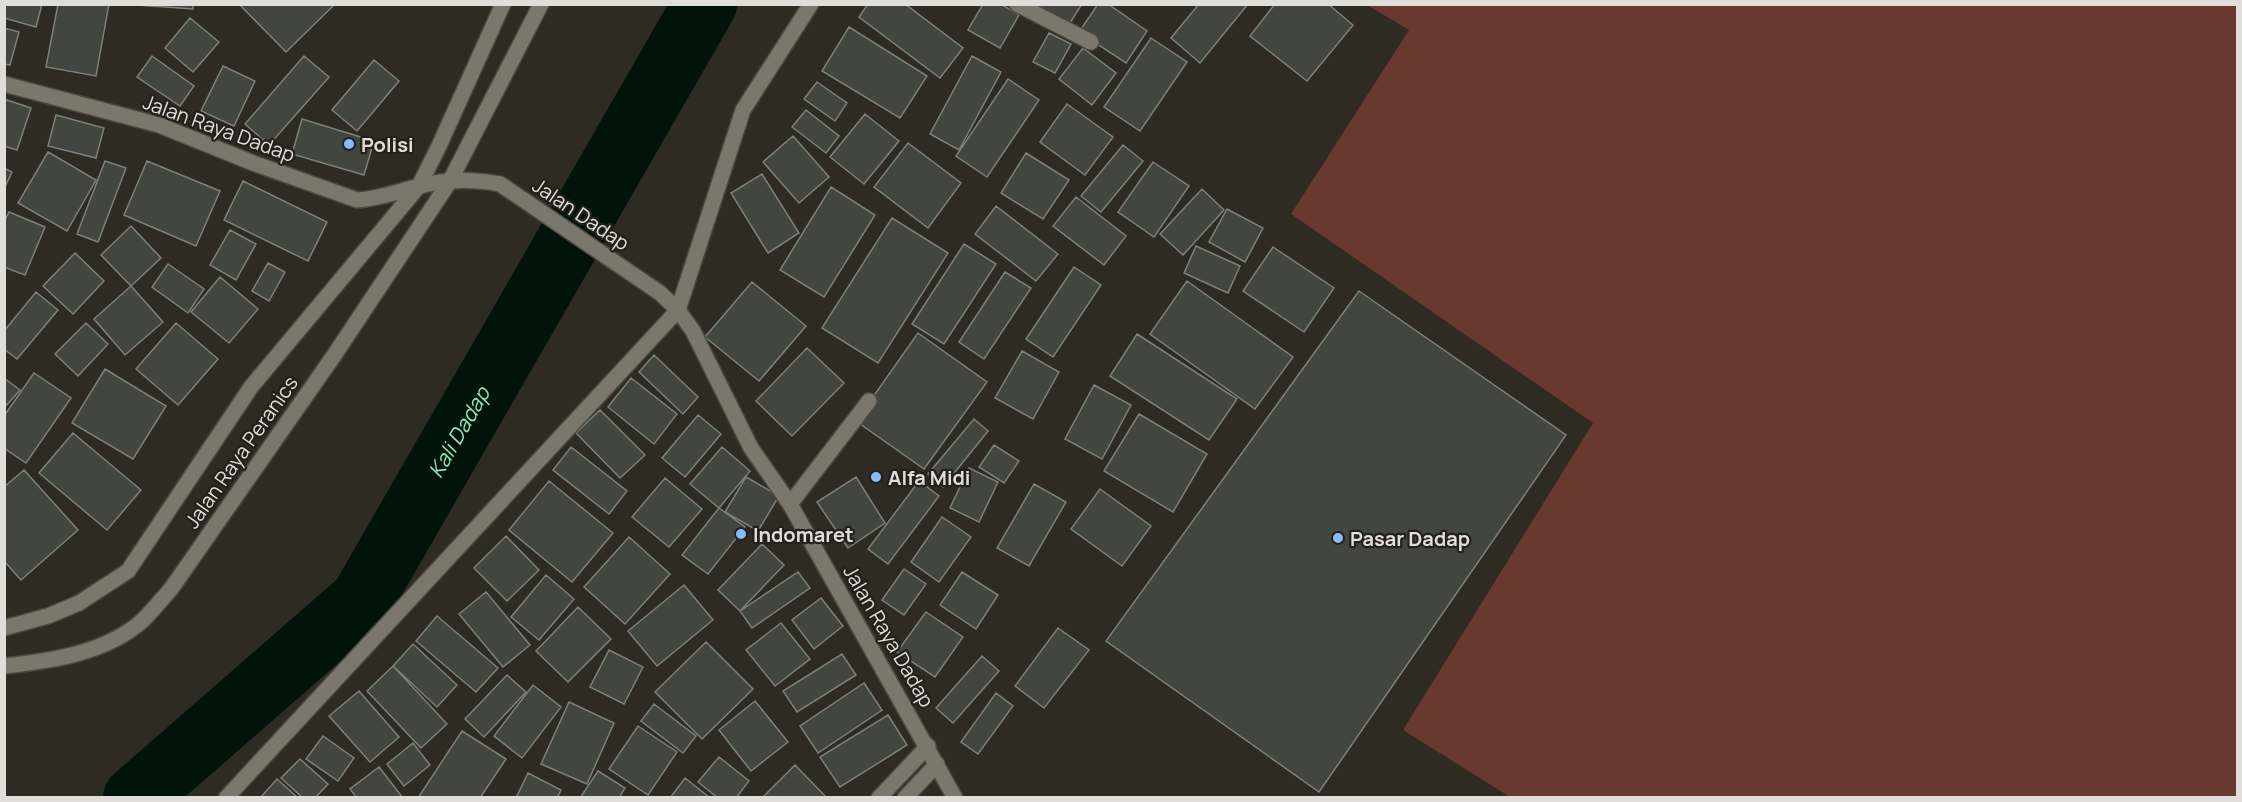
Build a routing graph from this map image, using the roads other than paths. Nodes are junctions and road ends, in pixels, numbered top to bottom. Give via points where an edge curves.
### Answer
1 (503, 4) edge
2 (541, 4) edge
3 (811, 4) edge
4 (1017, 4) edge
5 (1090, 42) dead end
6 (4, 84) edge
7 (450, 181) junction
8 (418, 186) junction
9 (678, 310) junction
10 (869, 401) dead end
11 (790, 504) junction
12 (4, 628) edge
13 (4, 666) edge
14 (928, 746) junction
15 (937, 764) junction
16 (226, 798) edge
17 (879, 798) edge
18 (905, 798) edge
19 (955, 798) edge

1 - 8 street, Jalan Raya Peranics
2 - 7 street, Jalan Raya Peranics
3 - 9 street via 743,110
4 - 5 street
6 - 8 street, Jalan Raya Dadap via 159,125 357,200 372,200
7 - 8 street, Jalan Raya Dadap
7 - 9 street, Jalan Dadap via 500,184 660,293
7 - 13 street, Jalan Raya Peranics via 171,589 141,621 114,639 78,653
8 - 12 street, Jalan Raya Peranics via 251,387 128,571 58,612
9 - 11 street, Jalan Raya Dadap via 693,331 751,448
9 - 16 street
10 - 11 street
11 - 14 street, Jalan Raya Dadap
14 - 15 street, Jalan Raya Dadap
14 - 17 street
15 - 18 street
15 - 19 street, Jalan Raya Dadap

